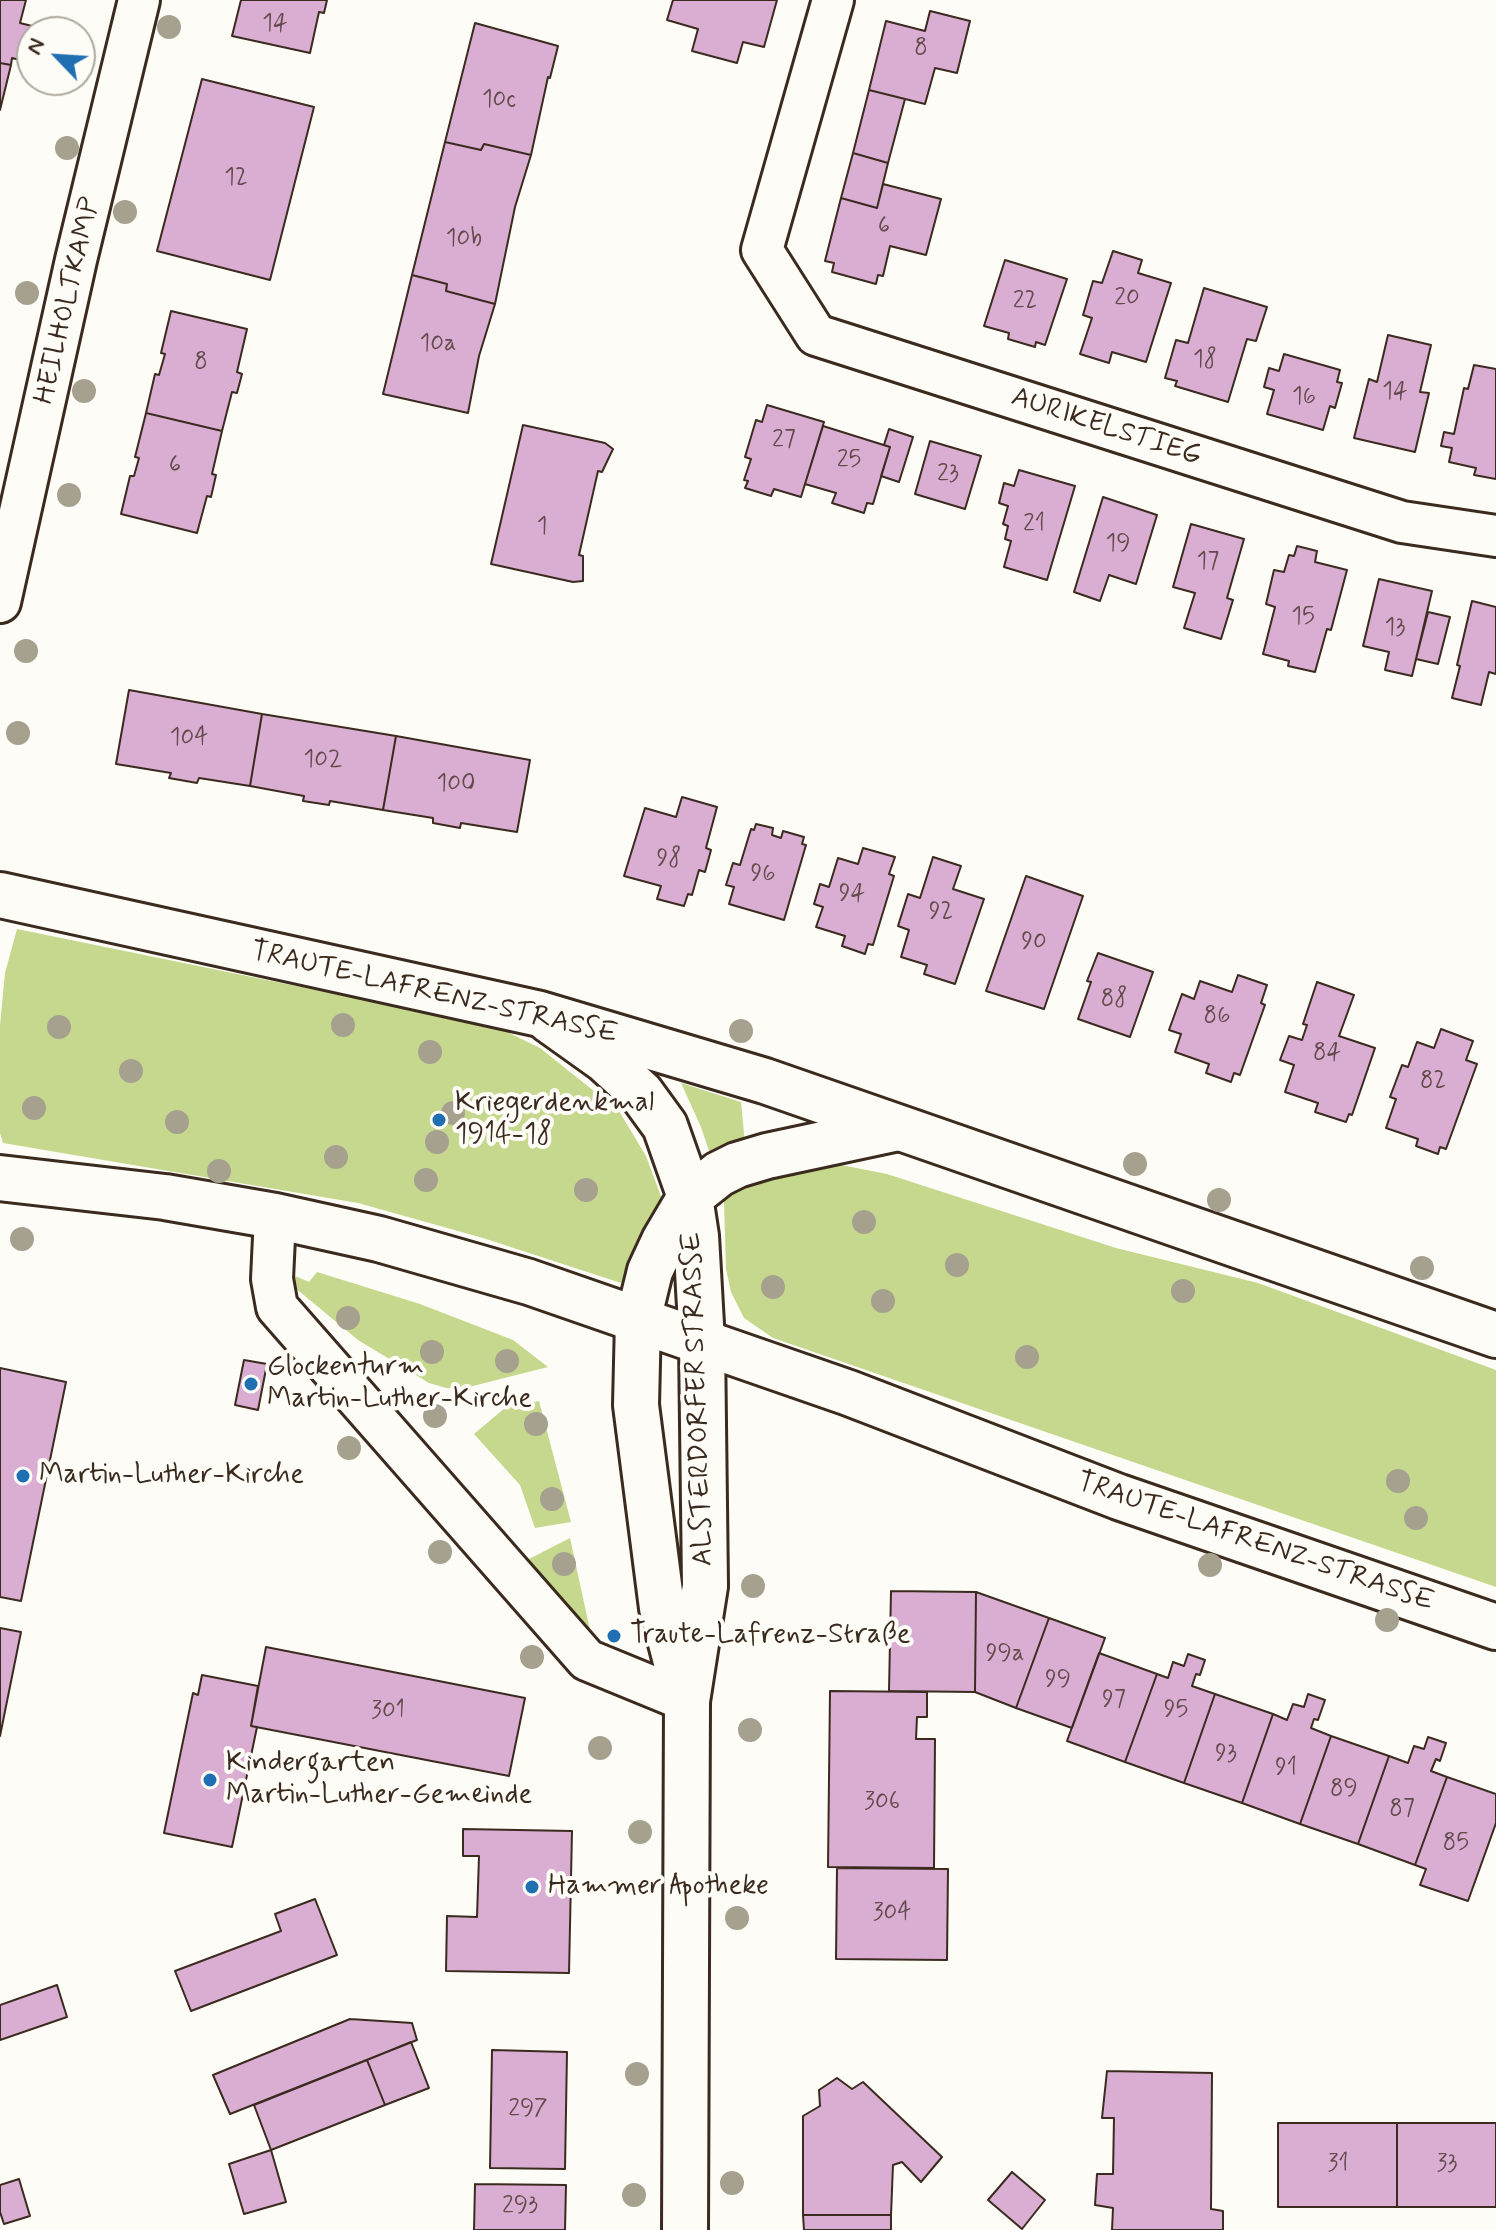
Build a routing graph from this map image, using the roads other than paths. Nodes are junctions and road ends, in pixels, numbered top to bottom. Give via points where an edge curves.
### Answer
1 (139, 0) edge
2 (833, 0) edge
3 (1496, 536) edge
4 (0, 602) edge
5 (0, 895) edge
6 (540, 1014) junction
7 (898, 1128) junction
8 (0, 1178) edge
9 (690, 1197) junction
10 (275, 1216) junction
11 (638, 1320) junction
12 (1496, 1335) edge
13 (702, 1342) junction
14 (1496, 1627) edge
15 (687, 1701) junction
16 (685, 2230) edge

1 - 4 street, HEILHOLTKAMP
2 - 3 street, AURIKELSTIEG via 762,250 816,335 1402,522
5 - 6 main road, TRAUTE-LAFRENZ-STRASSE
6 - 7 main road, TRAUTE-LAFRENZ-STRASSE via 765,1081
6 - 9 main road, ALSTERDORFER STRASSE via 641,1093 665,1126
7 - 9 main road via 737,1165
7 - 12 main road, TRAUTE-LAFRENZ-STRASSE
8 - 10 main road, TRAUTE-LAFRENZ-STRASSE
9 - 11 main road, ALSTERDORFER STRASSE via 650,1271
9 - 13 main road, ALSTERDORFER STRASSE
10 - 11 main road, TRAUTE-LAFRENZ-STRASSE via 379,1239
10 - 15 street via 272,1279 277,1307 587,1660
11 - 13 main road, TRAUTE-LAFRENZ-STRASSE
11 - 15 main road, ALSTERDORFER STRASSE via 636,1405 662,1608
13 - 14 main road, TRAUTE-LAFRENZ-STRASSE via 1119,1497
13 - 15 main road, ALSTERDORFER STRASSE via 705,1586
15 - 16 main road, ALSTERDORFER STRASSE

